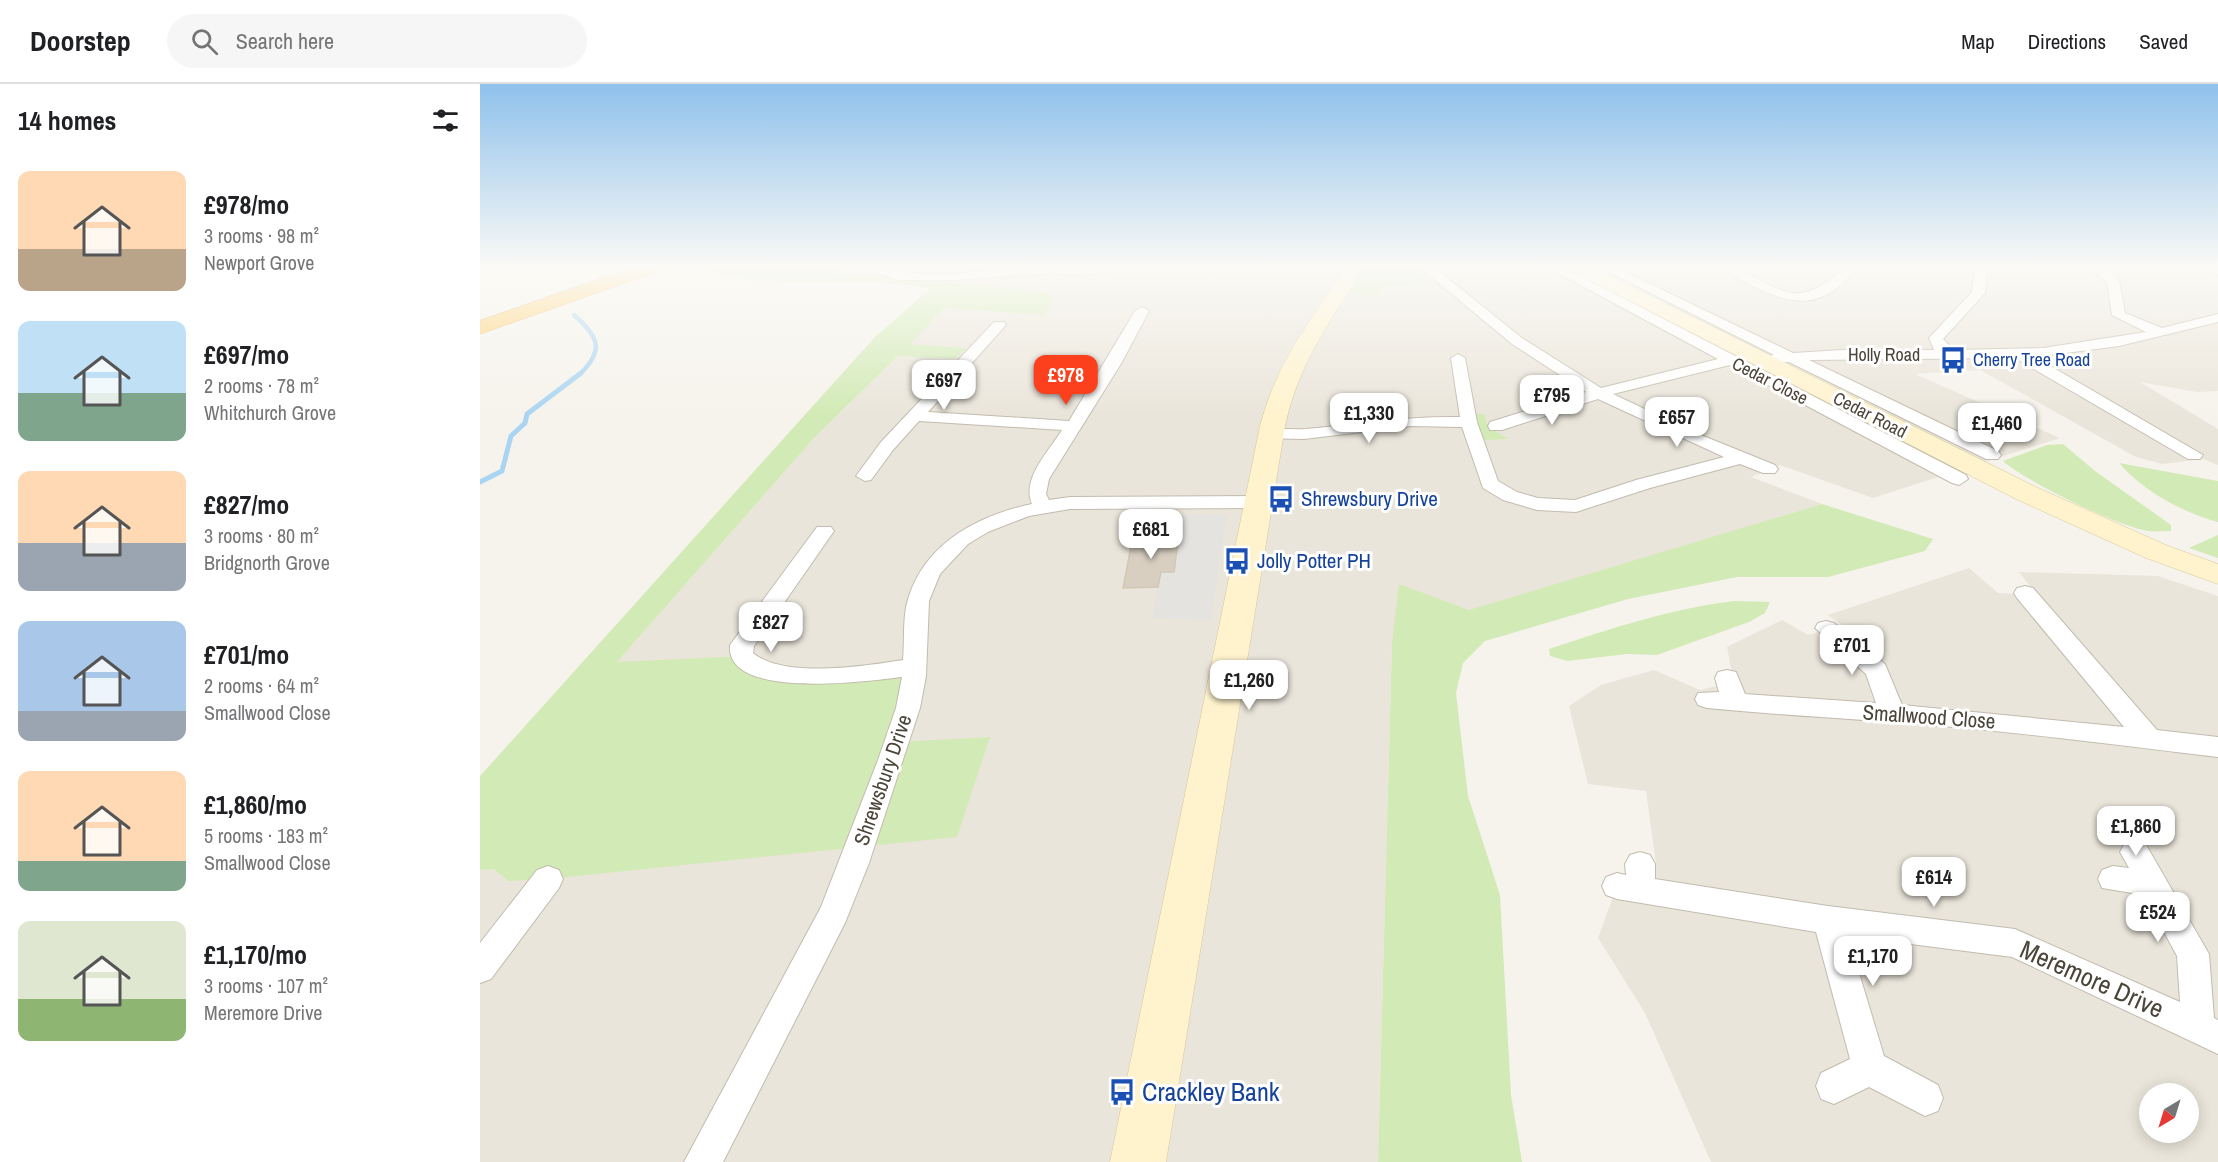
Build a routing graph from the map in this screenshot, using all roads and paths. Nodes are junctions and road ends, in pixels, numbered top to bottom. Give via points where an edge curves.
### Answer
1 (516, 315) edge
2 (1140, 315) edge
3 (1323, 315) edge
4 (1485, 315) edge
5 (1657, 315) edge
6 (1674, 315) edge
7 (1693, 315) edge
8 (1957, 315) edge
9 (2120, 315) edge
10 (2218, 318) edge
11 (999, 325) dead end
12 (480, 328) edge
13 (2161, 333) junction
14 (2018, 354) junction
15 (1951, 355) junction
16 (1458, 357) dead end
17 (1792, 357) junction
18 (1730, 361) junction
19 (1763, 361) junction
20 (1599, 393) junction
21 (917, 416) junction
22 (1469, 422) junction
23 (1502, 422) dead end
24 (1073, 426) junction
25 (1270, 434) junction
26 (2163, 450) dead end
27 (1979, 452) dead end
28 (1741, 458) junction
29 (1769, 469) dead end
30 (865, 476) dead end
31 (1951, 482) dead end
32 (1260, 502) junction
33 (1042, 506) junction
34 (824, 531) dead end
35 (2218, 575) edge
36 (2025, 593) dead end
37 (1826, 628) dead end
38 (914, 667) junction
39 (1727, 678) dead end
40 (1707, 699) dead end
41 (1735, 702) junction
42 (1892, 713) junction
43 (2150, 740) junction
44 (2218, 747) edge
45 (2135, 852) dead end
46 (548, 879) dead end
47 (2113, 879) dead end
48 (1633, 880) dead end
49 (2153, 883) junction
50 (1828, 920) junction
51 (480, 968) edge
52 (2208, 1032) edge
53 (1870, 1068) junction
54 (1834, 1086) dead end
55 (1925, 1098) dead end
56 (704, 1162) edge
57 (1138, 1162) edge

1 - 12 highway
2 - 24 street
3 - 25 street via 1298,354 1280,396
4 - 20 street via 1521,345
5 - 18 street, Cedar Close
6 - 19 street, Cedar Road
7 - 17 street
8 - 15 street via 1936,338 1939,346
9 - 13 street
10 - 13 street, Holly Road
11 - 21 street
13 - 14 street, Holly Road via 2101,346
14 - 15 street, Holly Road
14 - 26 street via 2189,452
15 - 17 street, Holly Road
16 - 22 street
17 - 19 street, Holly Road
17 - 27 street
18 - 20 street
18 - 31 street, Cedar Close
19 - 35 street, Cedar Road via 2026,493
20 - 23 street
20 - 28 street
21 - 24 street
21 - 30 street via 887,446
22 - 25 street via 1411,421 1304,434
22 - 28 street via 1491,484 1510,496 1538,504 1576,506
24 - 33 street via 1040,479 1037,494
25 - 32 street
28 - 29 street
32 - 33 street, Shrewsbury Drive
32 - 57 street
33 - 38 street, Shrewsbury Drive via 1002,517 972,531 945,553 919,596
34 - 38 street via 742,645 741,656 747,665 772,674 860,675
36 - 43 street
37 - 42 street via 1877,670
38 - 56 street, Shrewsbury Drive via 909,705 834,913
39 - 41 street
40 - 41 street, Smallwood Close
41 - 42 street, Smallwood Close
42 - 43 street, Smallwood Close
43 - 44 street, Smallwood Close
45 - 49 street
46 - 51 street
47 - 49 street
48 - 50 street, Meremore Drive
49 - 52 street via 2193,954
50 - 52 street, Meremore Drive via 2015,943
50 - 53 street
53 - 54 street
53 - 55 street

